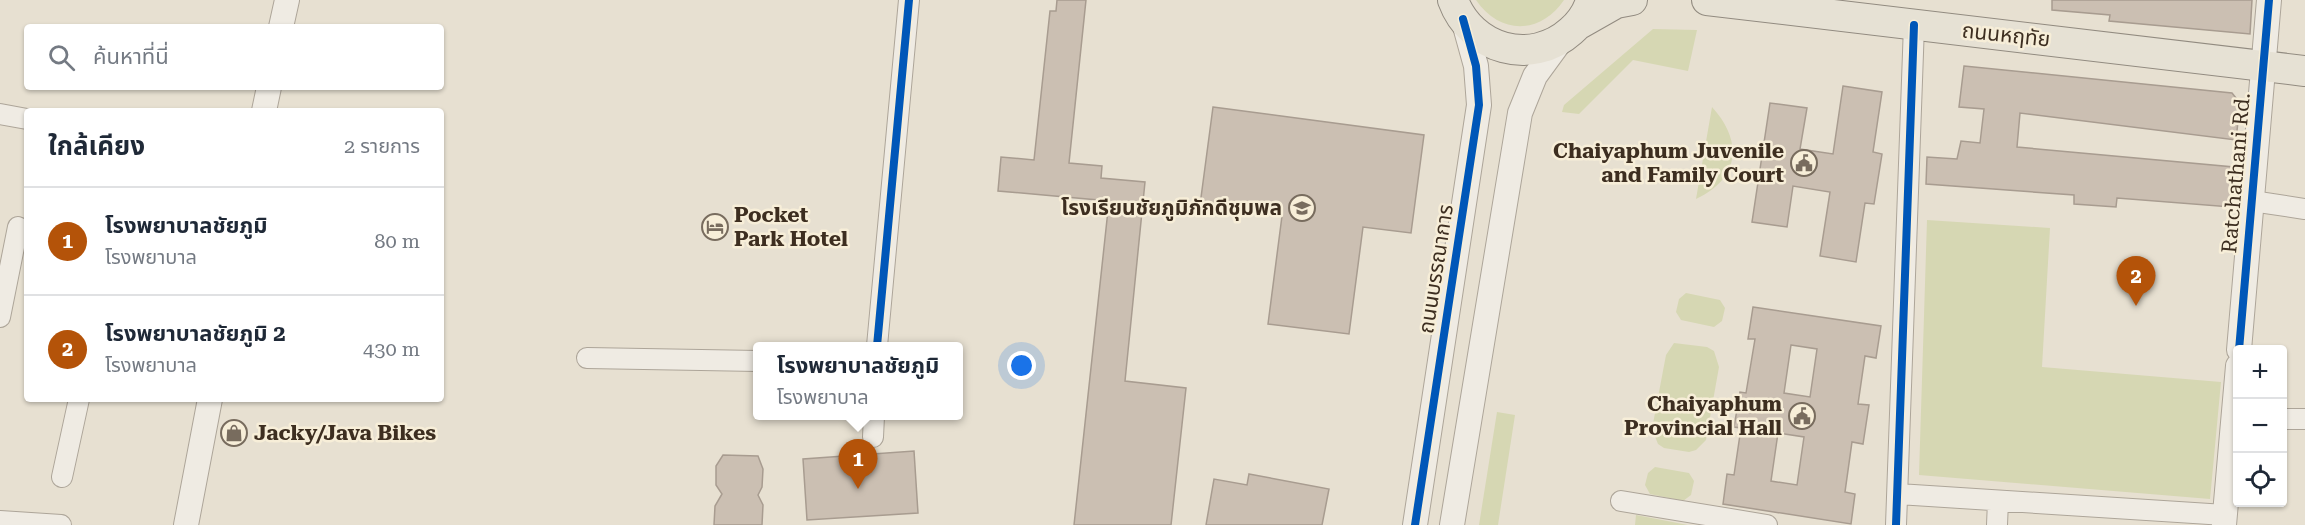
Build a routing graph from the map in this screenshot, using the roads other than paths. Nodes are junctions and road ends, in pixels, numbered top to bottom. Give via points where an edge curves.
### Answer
1 (287, 0) edge
2 (909, 0) edge
3 (1632, 0) edge
4 (1707, 0) edge
5 (2269, 0) edge
6 (1454, 8) edge
7 (1577, 21) edge
8 (282, 24) edge
9 (1914, 25) junction
10 (2264, 65) junction
11 (2305, 71) edge
12 (268, 90) edge
13 (265, 108) edge
14 (0, 114) edge
15 (24, 118) edge
16 (2252, 201) junction
17 (2305, 209) edge
18 (15, 227) edge
19 (1452, 285) junction
20 (1491, 291) junction
21 (0, 317) edge
22 (877, 342) edge
23 (2239, 345) edge
24 (587, 357) dead end
25 (753, 361) edge
26 (78, 402) edge
27 (209, 402) edge
28 (2287, 419) edge
29 (2305, 419) edge
30 (874, 420) edge
31 (873, 437) dead end
32 (2233, 437) edge
33 (62, 477) dead end
34 (1898, 494) junction
35 (1622, 501) dead end
36 (1998, 501) junction
37 (0, 520) edge
38 (2224, 520) edge
39 (49, 524) edge
40 (186, 525) edge
41 (1415, 525) edge
42 (1452, 525) edge
43 (1767, 525) edge
44 (1896, 525) edge
45 (1997, 525) edge

1 - 8 street
2 - 22 street
3 - 7 main road
4 - 9 main road, ถนนหฤทัย
5 - 10 street, Ratchathani Rd.
6 - 7 main road via 1472,32 1493,45 1516,51 1540,49
6 - 19 street, ถนนบรรณาการ via 1476,66 1479,105
7 - 20 street via 1535,76 1520,113
9 - 10 main road, ถนนหฤทัย
9 - 34 street
10 - 11 main road, ถนนหฤทัย
10 - 16 street, Ratchathani Rd.
12 - 13 street
14 - 15 street
16 - 17 street
16 - 23 street, Ratchathani Rd.
18 - 21 street
19 - 20 street
19 - 41 street, ถนนบรรณาการ
20 - 42 street
24 - 25 street
26 - 33 street
27 - 40 street
28 - 29 street
30 - 31 street
32 - 38 street
34 - 36 street
34 - 44 street
35 - 43 street
36 - 38 street
36 - 45 street
37 - 39 street

